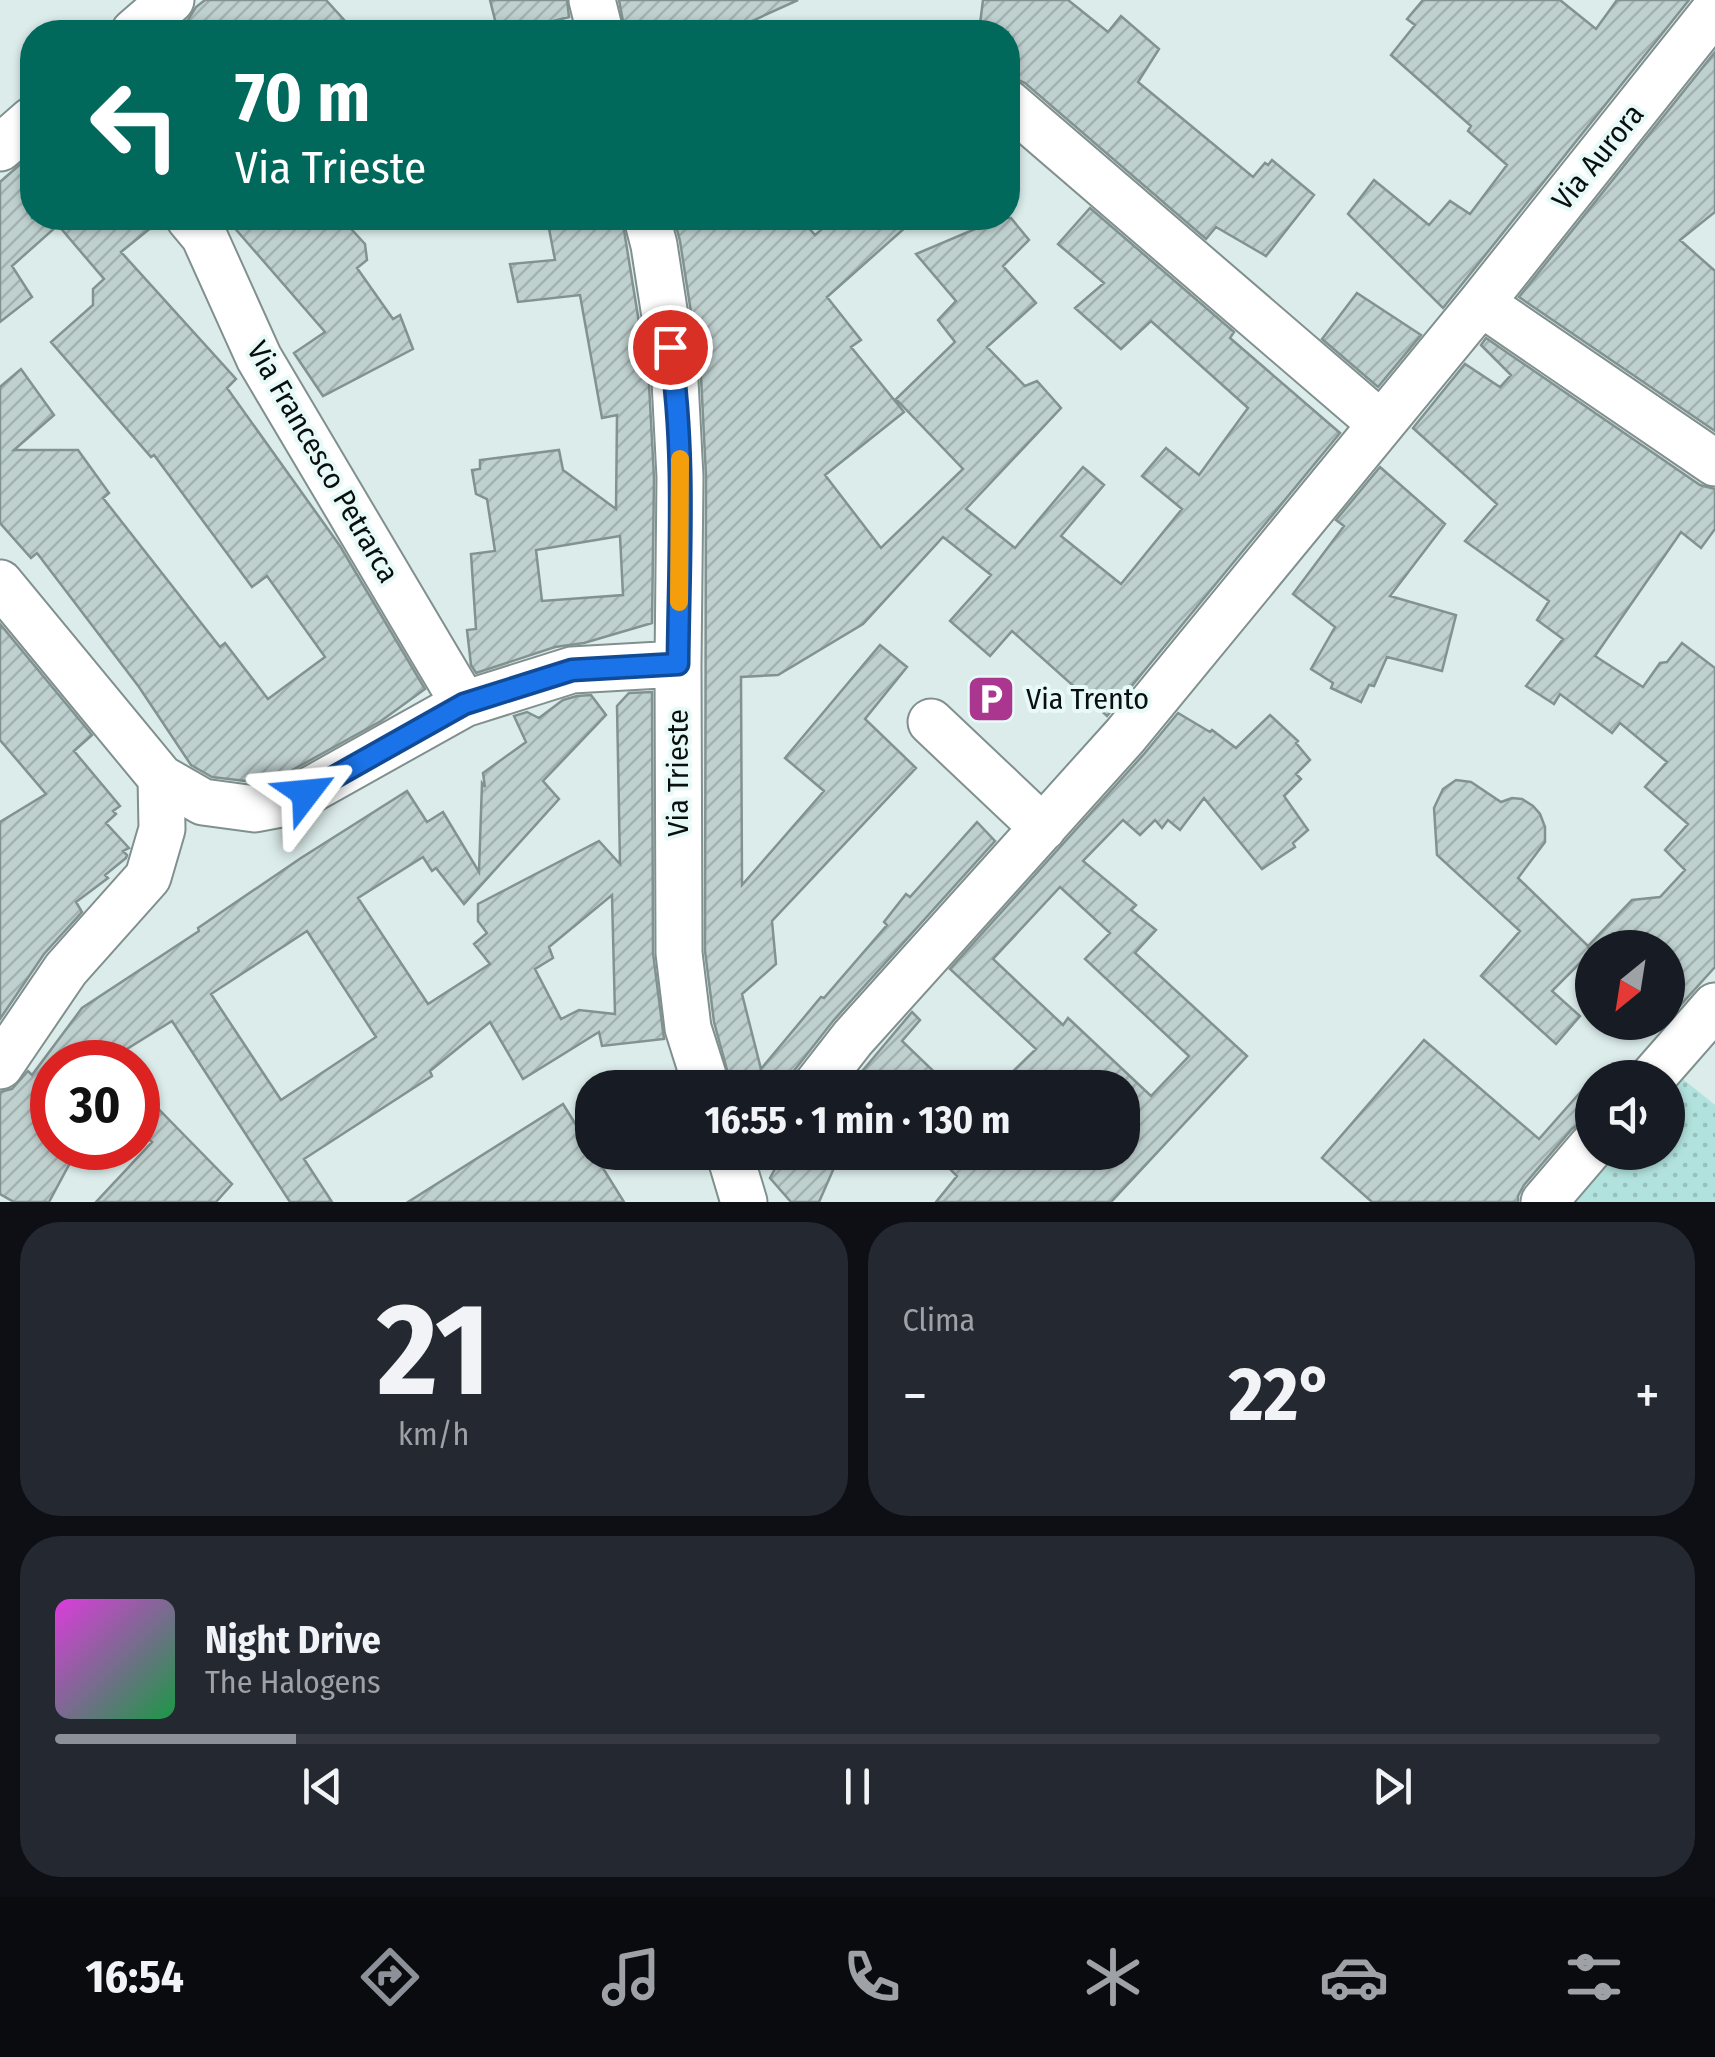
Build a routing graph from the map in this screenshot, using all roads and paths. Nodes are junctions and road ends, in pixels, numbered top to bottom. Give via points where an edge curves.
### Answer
1 (171, 0) edge
2 (1715, 10) edge
3 (148, 20) edge
4 (1020, 113) edge
5 (20, 130) edge
6 (0, 148) edge
7 (199, 230) edge
8 (649, 230) edge
9 (1481, 304) junction
10 (1380, 424) junction
11 (1715, 463) edge
12 (6, 602) edge
13 (678, 664) junction
14 (464, 704) junction
15 (930, 722) dead end
16 (161, 778) junction
17 (1042, 828) junction
18 (1715, 1006) edge
19 (1668, 1060) edge
20 (0, 1066) edge
21 (701, 1070) edge
22 (828, 1070) edge
23 (1575, 1166) edge
24 (1544, 1202) edge

1 - 3 street
2 - 9 street, Via Aurora
4 - 10 street
5 - 6 street
7 - 14 street, Via Francesco Petrarca via 259,358
8 - 13 street, Via Trieste via 675,380
9 - 10 street
9 - 11 street
10 - 17 street
12 - 16 street
13 - 14 street via 572,670
13 - 21 street, Via Trieste via 679,953 688,1028
14 - 16 street via 287,803 255,808 204,802
15 - 17 street
16 - 20 street via 162,830 148,877 66,969
17 - 22 street
18 - 19 street
23 - 24 street

